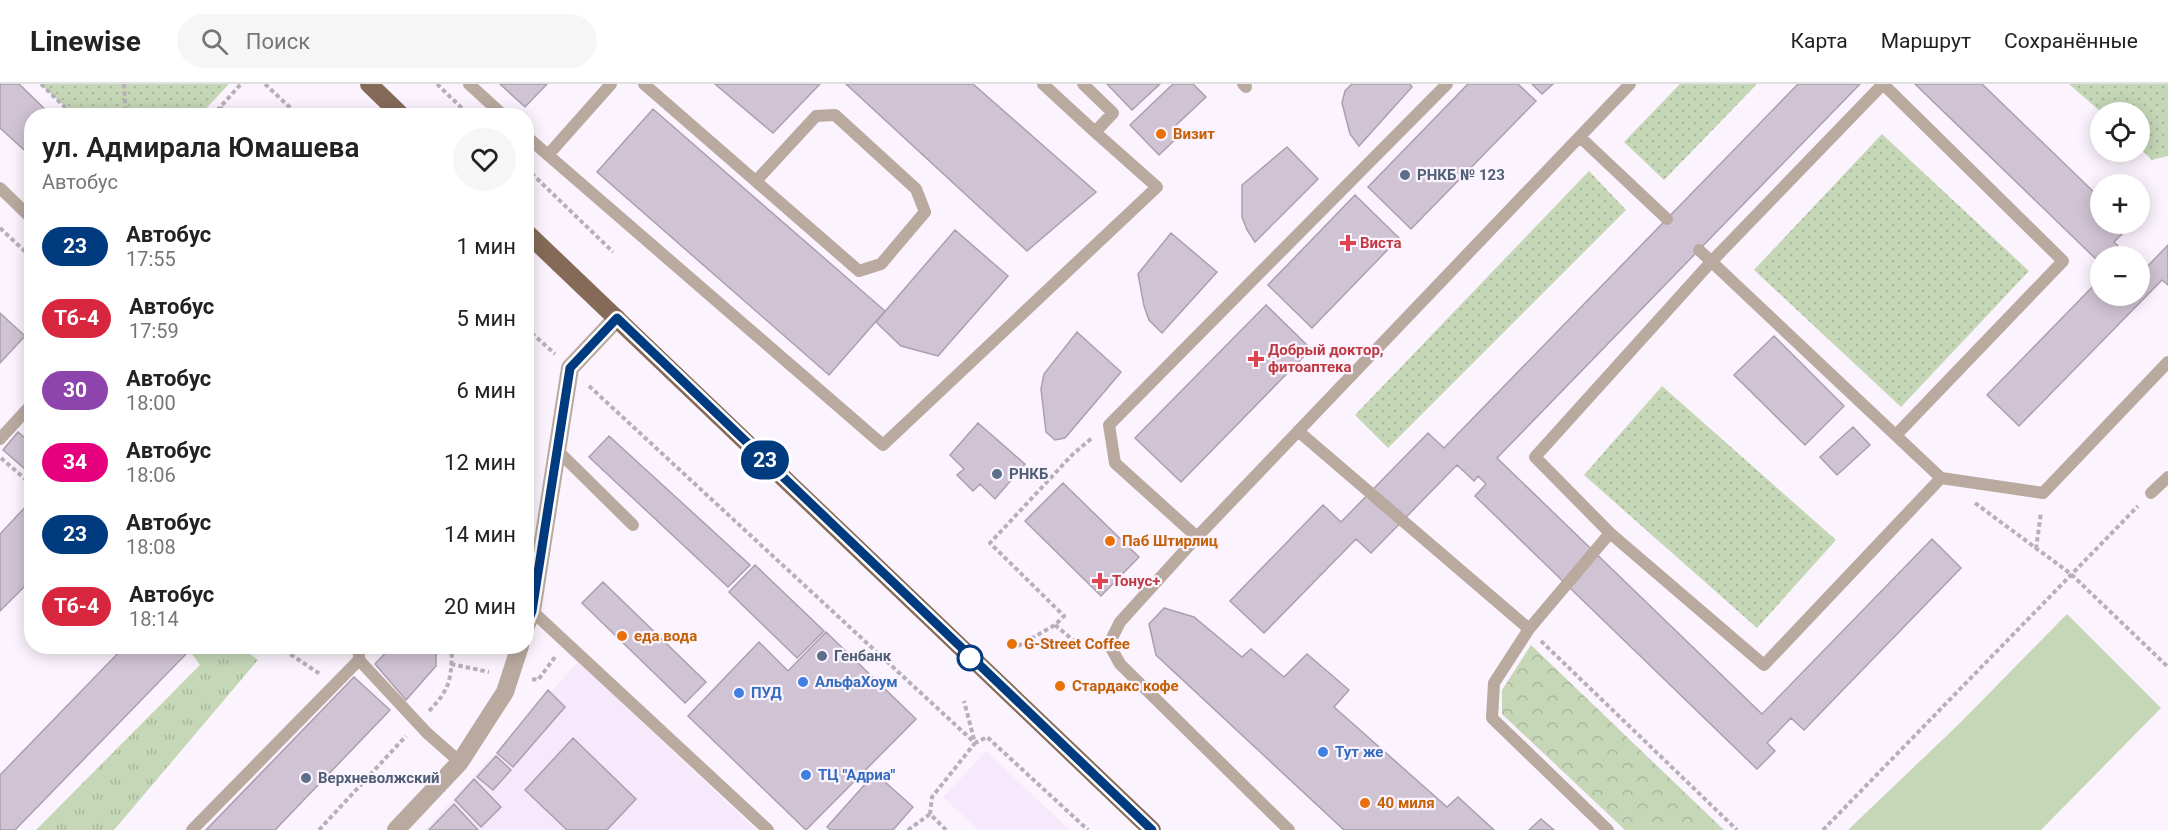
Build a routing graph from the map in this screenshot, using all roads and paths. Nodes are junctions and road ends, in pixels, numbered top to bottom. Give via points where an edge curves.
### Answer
1 (41, 84) edge
2 (124, 84) edge
3 (241, 84) edge
4 (265, 84) edge
5 (369, 84) edge
6 (437, 84) edge
7 (469, 84) edge
8 (611, 84) edge
9 (644, 84) edge
10 (1043, 84) edge
11 (1083, 84) edge
12 (1447, 84) edge
13 (1630, 84) edge
14 (1883, 84) edge
15 (220, 107) edge
16 (66, 108) edge
17 (126, 108) edge
18 (290, 108) edge
19 (394, 108) edge
20 (462, 108) edge
21 (495, 108) edge
22 (1095, 132) junction
23 (1580, 137) junction
24 (534, 143) edge
25 (548, 155) junction
26 (534, 176) edge
27 (756, 181) junction
28 (0, 188) edge
29 (24, 211) edge
30 (1667, 219) dead end
31 (0, 228) edge
32 (534, 240) edge
33 (24, 250) edge
34 (1699, 250) dead end
35 (613, 252) dead end
36 (1711, 262) junction
37 (617, 318) junction
38 (534, 335) edge
39 (2168, 363) edge
40 (570, 368) junction
41 (24, 413) edge
42 (1109, 424) junction
43 (1298, 431) junction
44 (1896, 435) junction
45 (0, 439) edge
46 (557, 450) junction
47 (0, 458) edge
48 (1941, 477) junction
49 (2168, 477) edge
50 (24, 478) edge
51 (2043, 493) junction
52 (2151, 493) joint
53 (1970, 499) dead end
54 (633, 525) dead end
55 (1610, 533) junction
56 (1197, 537) junction
57 (2036, 550) junction
58 (2071, 574) junction
59 (534, 589) edge
60 (534, 622) edge
61 (1055, 625) junction
62 (1529, 629) junction
63 (566, 643) junction
64 (1080, 645) dead end
65 (1018, 646) dead end
66 (290, 654) edge
67 (359, 654) edge
68 (452, 654) edge
69 (517, 654) edge
70 (359, 660) junction
71 (452, 664) junction
72 (2168, 667) edge
73 (510, 676) junction
74 (334, 684) junction
75 (964, 701) dead end
76 (418, 723) junction
77 (975, 743) junction
78 (460, 762) junction
79 (930, 814) junction
80 (192, 830) edge
81 (319, 830) edge
82 (396, 830) edge
83 (768, 830) edge
84 (908, 830) edge
85 (946, 830) edge
86 (1088, 830) edge
87 (1152, 830) edge
88 (1289, 830) edge
89 (1608, 830) edge
90 (1737, 830) edge
91 (1823, 830) edge

1 - 16 path
2 - 17 path
3 - 15 path
4 - 18 path
5 - 19 main road
6 - 20 path
7 - 21 lane
8 - 25 lane
9 - 27 lane
10 - 22 lane
11 - 22 lane via 1113,112
12 - 42 lane
13 - 23 lane
14 - 36 lane
14 - 44 lane via 2063,261
22 - 25 lane via 1157,187 883,445
23 - 30 lane
23 - 43 lane
24 - 25 lane
26 - 35 path
27 - 27 lane via 859,271 881,264 925,212 916,189 835,115 816,116
28 - 29 lane
31 - 33 path
32 - 37 main road
34 - 36 lane
36 - 44 lane
36 - 55 lane via 1535,457
37 - 40 street
37 - 87 main road
38 - 40 path
39 - 51 lane
40 - 46 street
40 - 77 path
41 - 45 lane
42 - 56 lane via 1114,463
42 - 61 path via 1073,454 990,543 1064,616
43 - 56 lane
43 - 62 lane
44 - 48 lane
46 - 54 lane
46 - 59 street
47 - 50 path
48 - 51 lane
48 - 55 lane via 1764,664
49 - 52 lane
51 - 57 path
52 - 58 path
53 - 57 path
55 - 62 lane
56 - 88 lane via 1120,622 1109,644 1120,664
57 - 58 path
58 - 72 path
58 - 91 path
60 - 63 lane
61 - 64 path
61 - 65 path
62 - 89 lane via 1494,683 1492,718
62 - 90 path
63 - 73 path via 538,680
63 - 83 lane
66 - 74 path
67 - 70 lane
68 - 71 path
69 - 73 street
70 - 74 lane
70 - 76 lane
71 - 73 path
71 - 76 path via 444,695
73 - 78 street via 505,692
74 - 80 lane
75 - 77 path
76 - 78 lane
76 - 81 path
77 - 79 path via 932,797
77 - 86 path via 987,737
78 - 82 street
79 - 84 path
79 - 85 path

